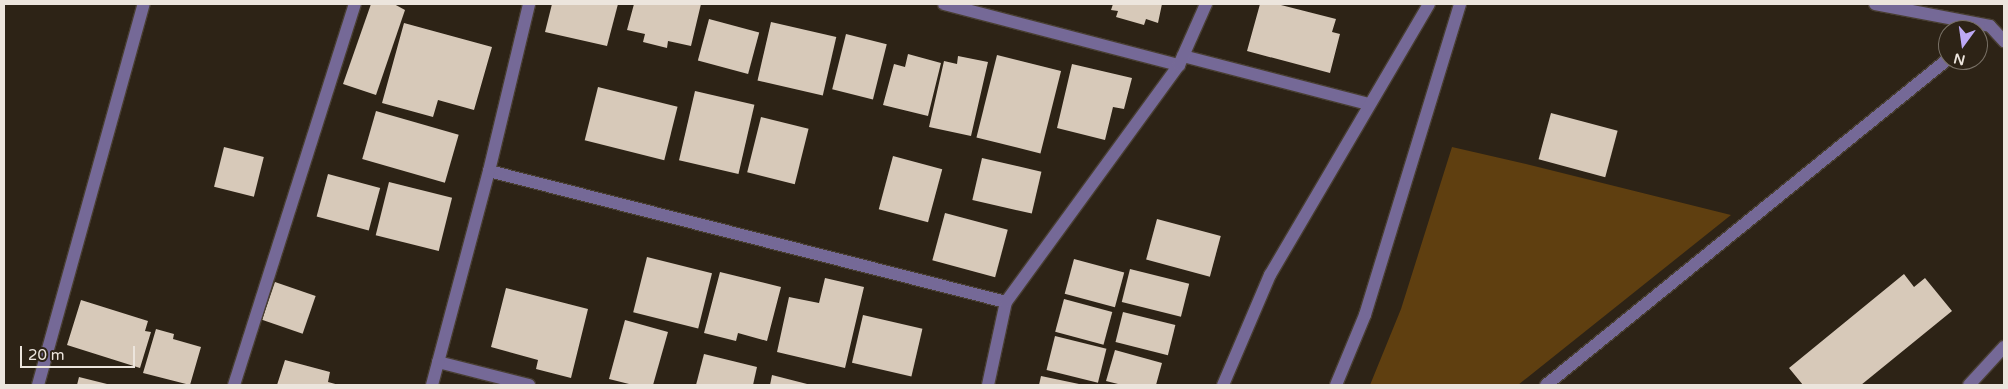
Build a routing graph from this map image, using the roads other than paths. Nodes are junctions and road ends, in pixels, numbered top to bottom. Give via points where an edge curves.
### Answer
1 (144, 4) edge
2 (355, 4) edge
3 (529, 4) edge
4 (944, 4) edge
5 (1206, 4) edge
6 (1429, 4) edge
7 (1460, 4) edge
8 (1875, 4) edge
9 (1990, 26) joint
10 (2004, 41) edge
11 (1181, 61) junction
12 (1938, 68) edge
13 (1368, 104) junction
14 (489, 171) junction
15 (1006, 302) junction
16 (2004, 346) edge
17 (438, 362) junction
18 (38, 385) edge
19 (234, 385) edge
20 (432, 385) edge
21 (529, 385) edge
22 (988, 385) edge
23 (1223, 385) edge
24 (1336, 385) edge
25 (1546, 385) edge
26 (1969, 385) edge

1 - 18 street
2 - 19 street
3 - 14 street
4 - 11 street
5 - 11 street
6 - 13 street
7 - 24 street via 1365,316
8 - 9 street
9 - 10 street
11 - 13 street
11 - 15 street
12 - 25 street
13 - 23 street via 1270,275
14 - 15 street
14 - 17 street
15 - 22 street
16 - 26 street
17 - 20 street
17 - 21 street

